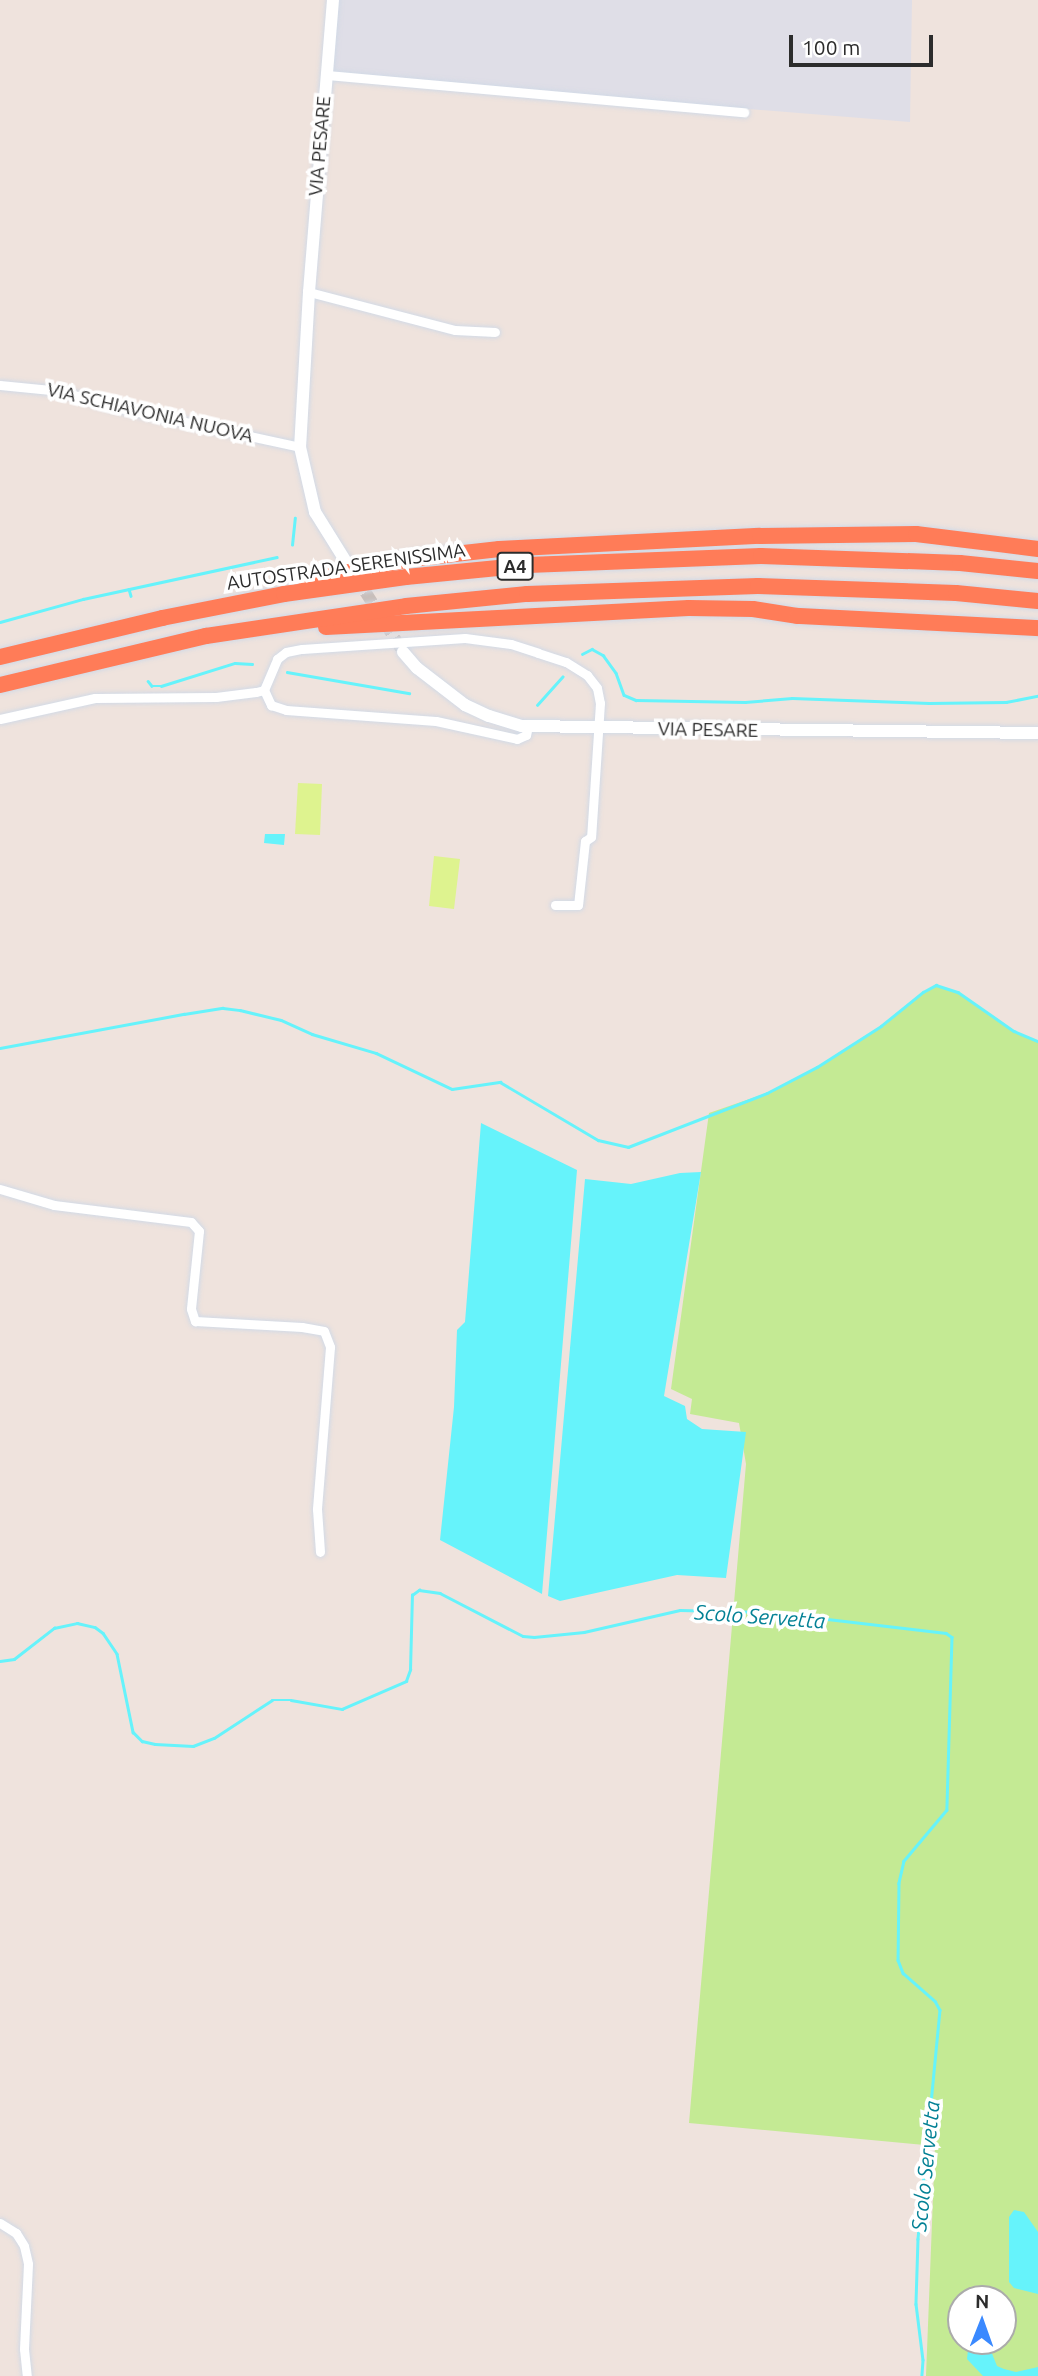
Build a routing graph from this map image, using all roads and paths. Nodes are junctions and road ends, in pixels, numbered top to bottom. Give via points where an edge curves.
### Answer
1 (333, 0) edge
2 (326, 75) junction
3 (744, 111) dead end
4 (309, 292) junction
5 (495, 332) dead end
6 (0, 385) edge
7 (300, 447) junction
8 (1038, 549) edge
9 (348, 565) tunnel mouth
10 (1038, 571) edge
11 (1038, 601) edge
12 (162, 618) junction
13 (1038, 628) edge
14 (206, 636) junction
15 (403, 652) tunnel mouth
16 (0, 657) edge
17 (0, 685) edge
18 (264, 690) junction
19 (0, 719) edge
20 (528, 726) junction
21 (600, 729) junction
22 (1038, 733) edge
23 (555, 905) dead end
24 (0, 1189) edge
25 (320, 1552) dead end
26 (0, 2223) edge
27 (27, 2376) edge

1 - 2 street, VIA PESARE
2 - 3 street
2 - 4 street, VIA PESARE
4 - 5 street via 455,330
4 - 7 street, VIA PESARE
6 - 7 street, VIA SCHIAVONIA NUOVA via 61,390 111,406
7 - 9 street, VIA PESARE via 315,512
8 - 12 highway via 916,534 760,536 499,549 410,559 198,602
10 - 12 highway, AUTOSTRADA SERENISSIMA / A4 via 823,558 607,560 406,577
11 - 14 highway, A4 via 854,588 661,588 407,606
12 - 16 highway, AUTOSTRADA SERENISSIMA / A4
13 - 14 highway via 689,608 313,628 233,640
14 - 17 highway, A4
15 - 20 street, VIA PESARE via 466,705
18 - 19 street via 216,696 95,698
18 - 20 street via 271,705 286,710 436,720 517,739 526,735
18 - 21 street via 272,664 286,652 481,640 566,662 587,675 597,688
20 - 21 street, VIA PESARE
21 - 22 street, VIA PESARE
21 - 23 street via 591,837 585,841 578,905
24 - 25 street via 54,1205 191,1222 199,1231 191,1309 195,1321 324,1331 330,1348 317,1509
26 - 27 street via 16,2233 26,2255

